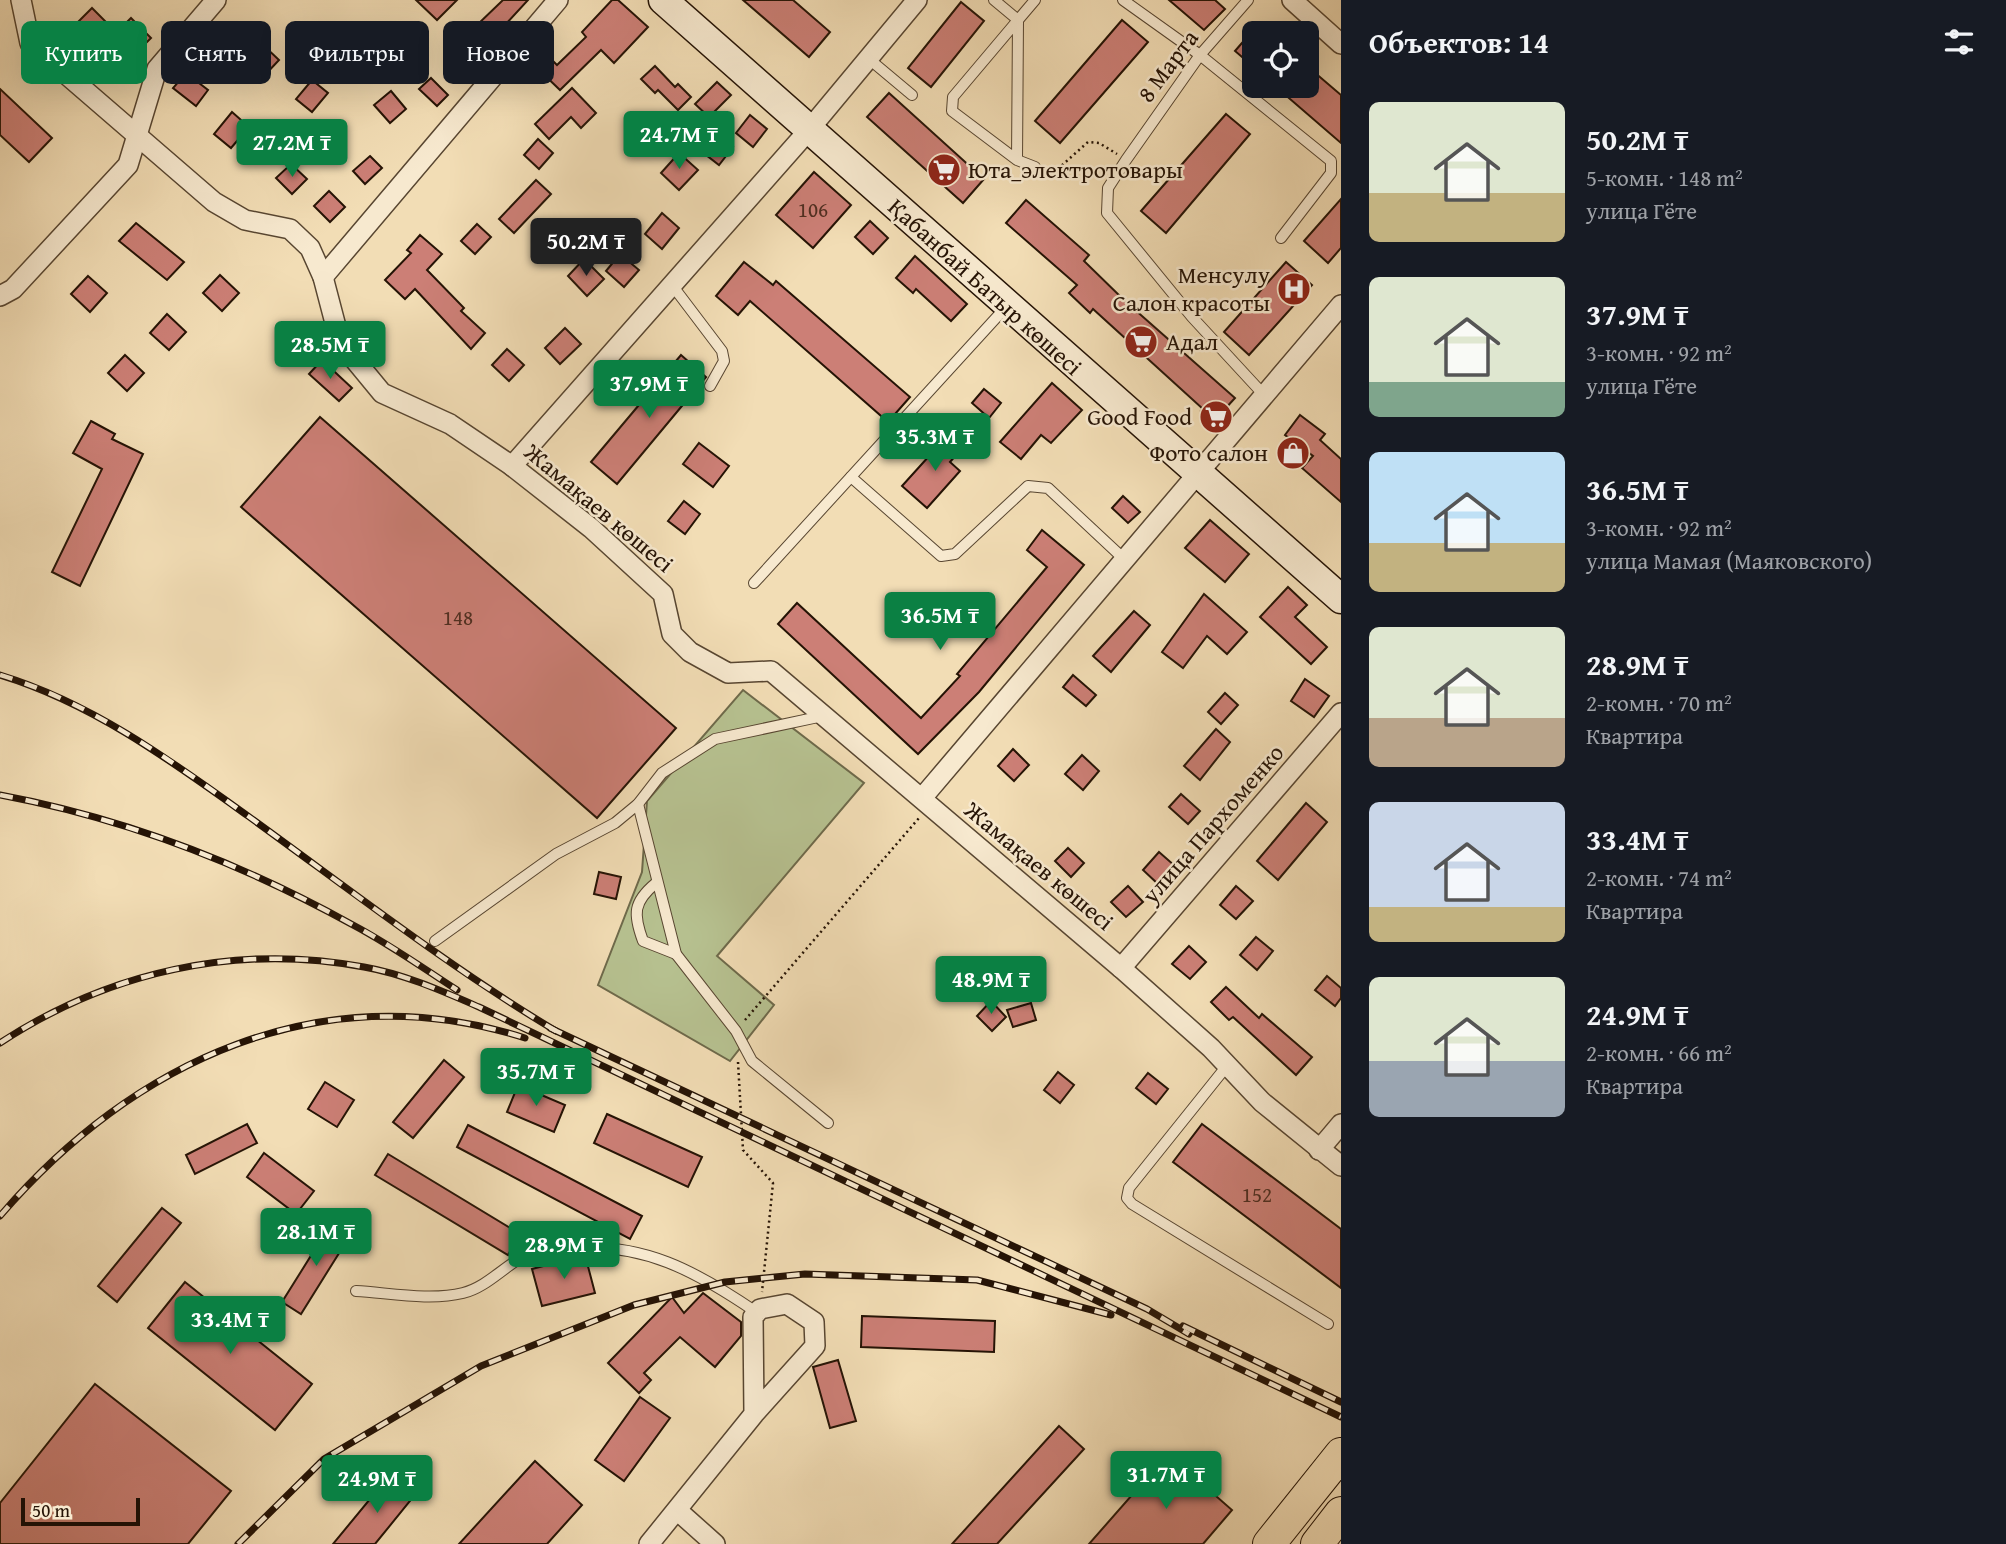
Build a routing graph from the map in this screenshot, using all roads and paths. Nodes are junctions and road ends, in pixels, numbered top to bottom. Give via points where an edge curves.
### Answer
1 (21, 0) edge
2 (216, 0) edge
3 (558, 0) edge
4 (663, 0) edge
5 (917, 0) edge
6 (994, 0) edge
7 (1035, 0) edge
8 (1123, 0) edge
9 (1248, 0) edge
10 (1292, 0) edge
11 (1018, 20) junction
12 (1341, 44) edge
13 (1200, 55) junction
14 (869, 59) junction
15 (912, 95) dead end
16 (808, 131) junction
17 (138, 136) junction
18 (1017, 160) junction
19 (1126, 160) junction
20 (1035, 167) joint
21 (1281, 238) dead end
22 (323, 277) junction
23 (672, 285) junction
24 (0, 296) edge
25 (1007, 305) junction
26 (1341, 305) edge
27 (710, 386) dead end
28 (1264, 395) junction
29 (512, 466) junction
30 (1196, 474) junction
31 (851, 477) junction
32 (1124, 559) junction
33 (754, 583) dead end
34 (1341, 600) edge
35 (1341, 713) edge
36 (824, 716) junction
37 (926, 802) junction
38 (638, 804) junction
39 (656, 883) junction
40 (435, 941) dead end
41 (676, 954) junction
42 (1121, 968) junction
43 (736, 1031) junction
44 (1226, 1067) junction
45 (828, 1123) dead end
46 (1341, 1124) edge
47 (1318, 1150) junction
48 (1341, 1166) edge
49 (356, 1291) dead end
50 (758, 1310) junction
51 (1328, 1324) dead end
52 (754, 1414) junction
53 (1341, 1454) edge
54 (678, 1511) junction
55 (1341, 1513) edge
56 (649, 1544) edge
57 (715, 1544) edge
58 (1269, 1544) edge
59 (1317, 1544) edge

1 - 17 street, Жамақаев көшесі via 30,43
2 - 17 street via 157,69
3 - 22 street
4 - 16 main road, Қабанбай Батыр көшесі
5 - 14 street
6 - 11 lane
7 - 11 lane
8 - 13 lane
9 - 13 lane, 8 Марта
10 - 12 street
11 - 18 lane
11 - 18 lane via 950,104 952,111
13 - 19 lane, 8 Марта
13 - 21 lane via 1331,161 1331,173
14 - 15 lane
14 - 16 street
16 - 23 street
16 - 25 main road, Қабанбай Батыр көшесі
17 - 22 street, Жамақаев көшесі via 214,202 245,220 290,229 310,248
17 - 24 street via 128,165 13,289
18 - 20 lane
19 - 20 path via 1099,143 1088,142 1060,167
19 - 28 lane, 8 Марта via 1108,188 1107,213 1192,317
22 - 29 street, Жамақаев көшесі via 341,342 382,393 450,424
23 - 27 lane via 722,351 724,361
23 - 29 street
25 - 30 main road, Қабанбай Батыр көшесі
25 - 31 lane
26 - 28 street
28 - 30 street
29 - 36 street, Жамақаев көшесі via 591,528 663,594 672,634 690,652 728,673 771,671
30 - 32 street
30 - 34 main road, Қабанбай Батыр көшесі
31 - 32 lane via 941,556 955,554 1028,485 1036,484 1048,488
31 - 33 lane
32 - 37 street
35 - 42 street, улица Пархоменко
36 - 37 street, Жамақаев көшесі
36 - 38 lane via 715,739 662,773
37 - 42 street, Жамақаев көшесі
37 - 43 path
38 - 39 lane
38 - 40 lane via 615,823 556,854
39 - 41 lane
39 - 41 lane via 641,896 636,920 643,942
41 - 43 lane
42 - 44 street, Жамақаев көшесі via 1211,1048
43 - 45 lane via 752,1061
43 - 50 path via 743,1150 773,1183
44 - 47 street, Жамақаев көшесі
44 - 51 lane via 1129,1188 1128,1198
46 - 47 street
47 - 48 street, Жамақаев көшесі
49 - 50 lane via 462,1294 536,1251 598,1246 662,1258
50 - 52 street via 752,1327
50 - 52 street via 787,1304 804,1313 814,1322 815,1346
52 - 54 street
53 - 58 highway
54 - 56 street
54 - 57 street
55 - 59 highway

